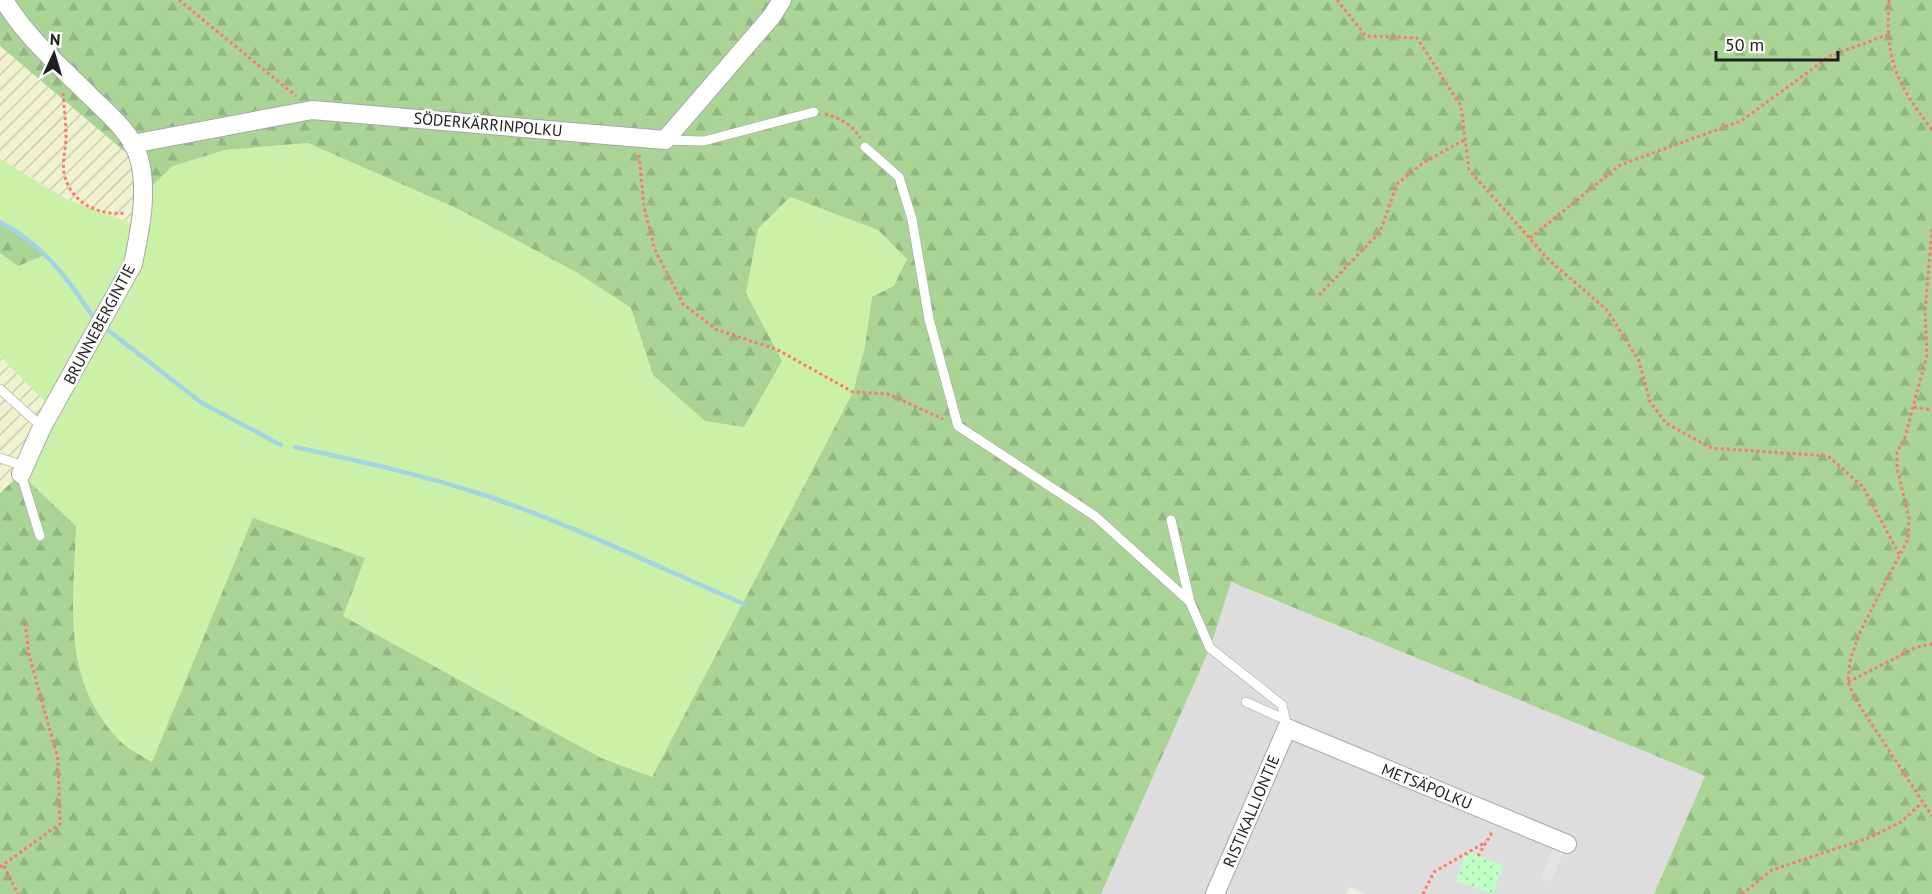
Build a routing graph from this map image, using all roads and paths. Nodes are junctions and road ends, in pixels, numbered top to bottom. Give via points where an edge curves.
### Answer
1 (4, 0) edge
2 (179, 0) edge
3 (782, 0) edge
4 (1337, 0) edge
5 (1889, 0) edge
6 (1887, 35) junction
7 (61, 64) junction
8 (312, 110) junction
9 (814, 111) joint
10 (1932, 130) edge
11 (637, 137) junction
12 (665, 140) junction
13 (1466, 140) junction
14 (132, 144) junction
15 (865, 147) joint
16 (141, 209) junction
17 (1932, 230) edge
18 (1530, 238) junction
19 (1319, 295) dead end
20 (4, 392) edge
21 (0, 401) edge
22 (1914, 406) junction
23 (1932, 410) edge
24 (958, 426) junction
25 (42, 427) junction
26 (0, 458) edge
27 (22, 470) junction
28 (1171, 520) dead end
29 (40, 536) dead end
30 (1899, 554) junction
31 (1190, 602) junction
32 (25, 621) dead end
33 (1932, 644) edge
34 (1848, 682) junction
35 (1246, 702) dead end
36 (1285, 723) junction
37 (1922, 803) junction
38 (1502, 816) junction
39 (1932, 816) edge
40 (1486, 842) junction
41 (1567, 844) dead end
42 (1478, 856) dead end
43 (2, 867) edge
44 (18, 894) edge
45 (1215, 894) edge
46 (1423, 894) edge
47 (1742, 894) edge

1 - 7 street, BRUNNEBERGINTIE via 16,21
2 - 8 path
3 - 12 street
4 - 13 path via 1366,36 1417,38 1461,106
5 - 6 path
6 - 10 path via 1893,69 1909,101
6 - 18 path via 1830,57 1741,121 1620,165
7 - 14 street, BRUNNEBERGINTIE via 114,118
7 - 16 path via 66,135 64,173 68,186 94,210 108,214
8 - 11 street, SÖDERKÄRRINPOLKU
8 - 14 street, SÖDERKÄRRINPOLKU
9 - 12 lane via 704,141
9 - 15 path via 839,118 855,130
11 - 12 street, SÖDERKÄRRINPOLKU
11 - 24 path via 644,207 655,250 683,304 717,330 776,349 853,392 888,394
13 - 18 path via 1469,170
13 - 19 path via 1423,163 1397,184 1380,232
14 - 16 street, BRUNNEBERGINTIE via 142,177
15 - 24 lane via 899,177 912,219 929,319
16 - 25 street, BRUNNEBERGINTIE via 133,264
17 - 22 path via 1925,312 1926,355
18 - 30 path via 1608,310 1639,361 1650,402 1666,423 1711,448 1828,456 1863,487
20 - 21 lane
20 - 25 lane
22 - 23 path
22 - 30 path via 1897,452 1909,518 1908,539
24 - 31 lane via 1095,516
25 - 27 street, BRUNNEBERGINTIE
26 - 27 lane
27 - 29 lane
28 - 31 lane
30 - 34 path via 1859,634
31 - 36 lane via 1210,648 1282,705
32 - 43 path via 29,655 58,759 60,824
33 - 34 path via 1917,647
34 - 37 path
35 - 36 lane
36 - 38 street, METSÄPOLKU
36 - 45 street, RISTIKALLIONTIE
37 - 39 path
37 - 47 path via 1901,822 1871,837 1772,870
38 - 40 path
38 - 41 street, METSÄPOLKU
40 - 42 path
40 - 46 path via 1434,872
43 - 44 path

